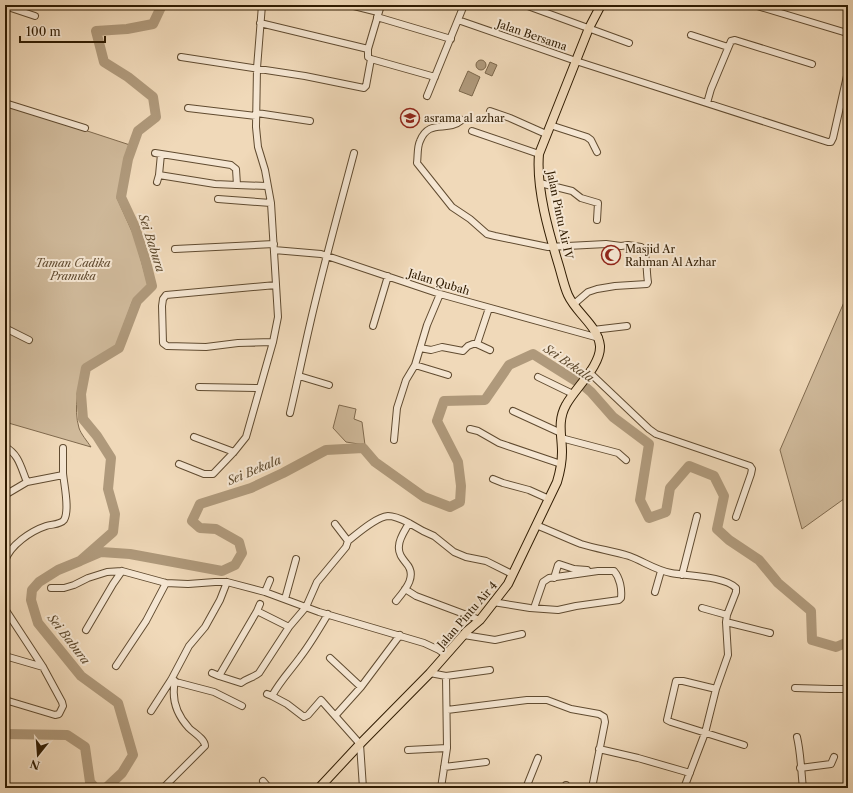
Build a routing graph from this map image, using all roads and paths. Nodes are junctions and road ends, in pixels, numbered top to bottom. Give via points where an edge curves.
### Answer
1 (262, 5) edge
2 (350, 5) edge
3 (381, 5) edge
4 (464, 5) edge
5 (525, 5) edge
6 (600, 5) edge
7 (754, 5) edge
8 (5, 6) edge
9 (377, 14) junction
10 (35, 16) dead end
11 (458, 20) junction
12 (260, 23) junction
13 (589, 28) junction
14 (847, 33) edge
15 (691, 35) dead end
16 (450, 39) junction
17 (629, 43) dead end
18 (728, 47) junction
19 (368, 49) junction
20 (181, 57) dead end
21 (371, 59) junction
22 (576, 61) junction
23 (812, 64) dead end
24 (257, 68) junction
25 (847, 76) edge
26 (435, 77) junction
27 (427, 96) dead end
28 (707, 103) junction
29 (5, 104) edge
30 (188, 108) dead end
31 (490, 112) dead end
32 (257, 114) junction
33 (462, 120) dead end
34 (310, 121) dead end
35 (550, 125) junction
36 (85, 128) dead end
37 (472, 131) dead end
38 (546, 134) junction
39 (597, 152) dead end
40 (354, 153) dead end
41 (539, 154) junction
42 (159, 175) junction
43 (157, 182) dead end
44 (540, 183) junction
45 (237, 185) junction
46 (267, 186) junction
47 (218, 199) dead end
48 (271, 203) junction
49 (597, 220) dead end
50 (274, 247) junction
51 (553, 247) junction
52 (175, 249) dead end
53 (327, 256) junction
54 (388, 276) junction
55 (276, 285) junction
56 (440, 294) junction
57 (574, 304) junction
58 (489, 308) junction
59 (373, 326) dead end
60 (627, 326) dead end
61 (5, 328) edge
62 (593, 330) junction
63 (599, 338) junction
64 (29, 340) dead end
65 (273, 342) junction
66 (477, 344) junction
67 (420, 348) junction
68 (490, 350) dead end
69 (415, 365) junction
70 (448, 375) dead end
71 (299, 376) junction
72 (588, 376) junction
73 (538, 377) dead end
74 (329, 385) dead end
75 (199, 387) dead end
76 (259, 388) junction
77 (574, 393) junction
78 (513, 411) dead end
79 (290, 413) dead end
80 (470, 429) dead end
81 (561, 435) junction
82 (194, 436) dead end
83 (394, 440) dead end
84 (5, 446) edge
85 (63, 448) dead end
86 (234, 452) junction
87 (626, 460) dead end
88 (178, 464) dead end
89 (561, 464) junction
90 (63, 475) junction
91 (493, 479) dead end
92 (27, 482) junction
93 (5, 495) edge
94 (549, 498) junction
95 (697, 516) dead end
96 (736, 517) dead end
97 (409, 523) junction
98 (335, 524) dead end
99 (536, 525) junction
100 (348, 541) junction
101 (296, 559) dead end
102 (5, 561) edge
103 (122, 571) junction
104 (598, 571) junction
105 (661, 571) junction
106 (512, 574) junction
107 (682, 575) junction
108 (554, 578) junction
109 (270, 580) dead end
110 (166, 582) junction
111 (227, 582) junction
112 (51, 588) dead end
113 (405, 589) junction
114 (265, 592) junction
115 (656, 592) dead end
116 (285, 600) junction
117 (396, 601) dead end
118 (493, 602) junction
119 (260, 604) dead end
120 (306, 607) junction
121 (534, 608) junction
122 (702, 608) dead end
123 (5, 609) edge
124 (258, 611) junction
125 (328, 614) junction
126 (727, 615) junction
127 (480, 620) junction
128 (726, 622) junction
129 (289, 627) junction
130 (86, 630) dead end
131 (770, 633) dead end
132 (522, 634) dead end
133 (400, 635) junction
134 (464, 635) junction
135 (446, 655) junction
136 (5, 656) edge
137 (330, 658) dead end
138 (116, 666) dead end
139 (43, 667) junction
140 (490, 670) dead end
141 (212, 673) dead end
142 (430, 673) junction
143 (219, 676) junction
144 (446, 676) junction
145 (173, 681) junction
146 (361, 687) junction
147 (794, 688) dead end
148 (716, 689) junction
149 (848, 689) edge
150 (5, 700) edge
151 (242, 706) dead end
152 (447, 710) junction
153 (152, 711) dead end
154 (335, 716) junction
155 (705, 733) junction
156 (797, 737) dead end
157 (360, 744) junction
158 (744, 745) dead end
159 (447, 748) junction
160 (599, 749) junction
161 (408, 750) dead end
162 (834, 757) dead end
163 (538, 758) dead end
164 (486, 762) dead end
165 (444, 767) junction
166 (800, 768) junction
167 (690, 773) junction
168 (263, 781) dead end
169 (162, 788) edge
170 (268, 788) edge
171 (319, 788) edge
172 (363, 788) edge
173 (441, 788) edge
174 (526, 788) edge
175 (592, 788) edge
176 (684, 788) edge
177 (803, 788) edge

1 - 12 street
2 - 9 street
3 - 9 street
4 - 11 street
5 - 13 street
6 - 13 main road, Jalan Pintu Air IV
7 - 14 street
8 - 10 street
9 - 16 street
9 - 19 street
11 - 16 street
11 - 22 street, Jalan Bersama
12 - 19 street
12 - 24 street
13 - 17 street
13 - 22 main road, Jalan Pintu Air IV
15 - 18 street
16 - 26 street
18 - 23 street via 731,40 735,40
18 - 28 street
19 - 21 street via 368,57
20 - 24 street
21 - 24 street via 364,88
21 - 26 street
22 - 28 street, Jalan Bersama
22 - 35 main road, Jalan Pintu Air IV
24 - 32 street
25 - 28 street, Jalan Bersama via 831,142
26 - 27 street
29 - 36 street
30 - 32 street
31 - 38 street
32 - 34 street
32 - 46 street via 258,143
33 - 51 street via 453,125 427,130 420,141 417,163 422,170 452,207 487,234
35 - 38 main road, Jalan Pintu Air IV
35 - 39 street via 587,137
37 - 41 street
38 - 41 main road, Jalan Pintu Air IV
40 - 53 street
41 - 44 main road, Jalan Pintu Air IV
42 - 43 street
42 - 45 street
42 - 45 street via 158,153 231,165 236,169
44 - 49 street via 572,191 578,196 598,203
44 - 51 main road, Jalan Pintu Air IV
45 - 46 street
46 - 48 street
47 - 48 street
48 - 50 street
50 - 52 street, Jalan Qubah
50 - 53 street, Jalan Qubah
50 - 55 street
51 - 57 main road, Jalan Pintu Air IV via 568,295
51 - 57 street via 628,245 641,247 645,256 647,284 597,289 588,292
53 - 54 street, Jalan Qubah
53 - 71 street
54 - 56 street, Jalan Qubah
54 - 59 street
55 - 65 street via 278,317
55 - 65 street via 166,295 162,306 163,343 167,346 206,347
56 - 58 street, Jalan Qubah
56 - 67 street
57 - 62 main road, Jalan Pintu Air IV
58 - 63 street, Jalan Qubah
58 - 66 street
60 - 62 street
61 - 64 street
62 - 63 main road, Jalan Pintu Air IV
63 - 72 main road via 599,354
65 - 76 street
66 - 67 street via 470,345 463,351 442,347 431,350
66 - 68 street
67 - 69 street
69 - 70 street
69 - 83 street via 406,380 397,408
71 - 74 street
71 - 79 street
72 - 77 main road, Jalan Pintu Air 4
72 - 96 street via 656,434 750,466 751,474
73 - 77 street
75 - 76 street
76 - 86 street via 246,437
77 - 81 main road, Jalan Pintu Air 4 via 561,416
78 - 81 street
80 - 89 street via 499,443
81 - 87 street via 618,453
81 - 89 main road, Jalan Pintu Air 4
82 - 86 street
84 - 92 street via 17,456
85 - 90 street
86 - 88 street via 209,475
89 - 94 main road, Jalan Pintu Air 4 via 557,482
90 - 92 street
90 - 102 street via 66,508 64,519 39,529 18,542
91 - 94 street
92 - 93 street
94 - 99 main road, Jalan Pintu Air 4
95 - 107 street
97 - 100 street via 397,517 387,516 365,527
97 - 106 street via 434,536 454,552 486,561
97 - 113 street via 398,548 412,572
98 - 100 street
99 - 105 street via 582,544 632,557
99 - 106 main road, Jalan Pintu Air 4
100 - 120 street via 344,550 317,582
101 - 116 street
103 - 110 street
103 - 112 street via 107,572 64,588
103 - 130 street
104 - 108 street
104 - 108 street via 574,569 559,564
104 - 121 street via 615,572 621,590 619,600 558,610
105 - 107 street
105 - 115 street
106 - 118 main road, Jalan Pintu Air 4 via 508,584
107 - 126 street via 706,577 732,584 736,592
108 - 121 street via 543,582
109 - 114 street
110 - 111 street
110 - 138 street via 146,621
111 - 114 street
111 - 145 street via 205,627 189,646
113 - 117 street
113 - 127 street via 416,596
114 - 116 street
116 - 120 street
118 - 121 street
118 - 127 main road, Jalan Pintu Air 4
119 - 124 street
120 - 125 street
120 - 129 street
122 - 126 street
123 - 139 street
124 - 129 street
124 - 143 street
125 - 133 street
125 - 154 street via 300,657 270,695 304,717 321,700
126 - 128 street
127 - 134 main road, Jalan Pintu Air 4
128 - 131 street
128 - 148 street via 728,655
129 - 143 street via 254,677 238,683
132 - 134 street via 495,640
133 - 135 street
133 - 146 street
134 - 135 main road, Jalan Pintu Air 4
135 - 142 main road, Jalan Pintu Air 4
136 - 139 street
137 - 146 street
139 - 150 street via 62,702 59,714 50,714
140 - 144 street
141 - 143 street
142 - 144 street
142 - 157 main road, Jalan Pintu Air 4
144 - 152 street
145 - 151 street via 214,692
145 - 153 street
145 - 169 street via 176,707 180,717 205,746
146 - 154 street
147 - 149 street
148 - 155 street
148 - 155 street via 677,680 672,693 667,720
152 - 159 street
152 - 160 street via 527,700 554,702 604,717
154 - 157 street
155 - 158 street
155 - 167 street
156 - 166 street via 801,754
157 - 171 main road, Jalan Pintu Air 4
157 - 172 street
159 - 161 street
159 - 165 street
160 - 167 street
160 - 175 street
162 - 166 street via 832,764
163 - 174 street
164 - 165 street
165 - 173 street
166 - 177 street
167 - 176 street
168 - 170 street

